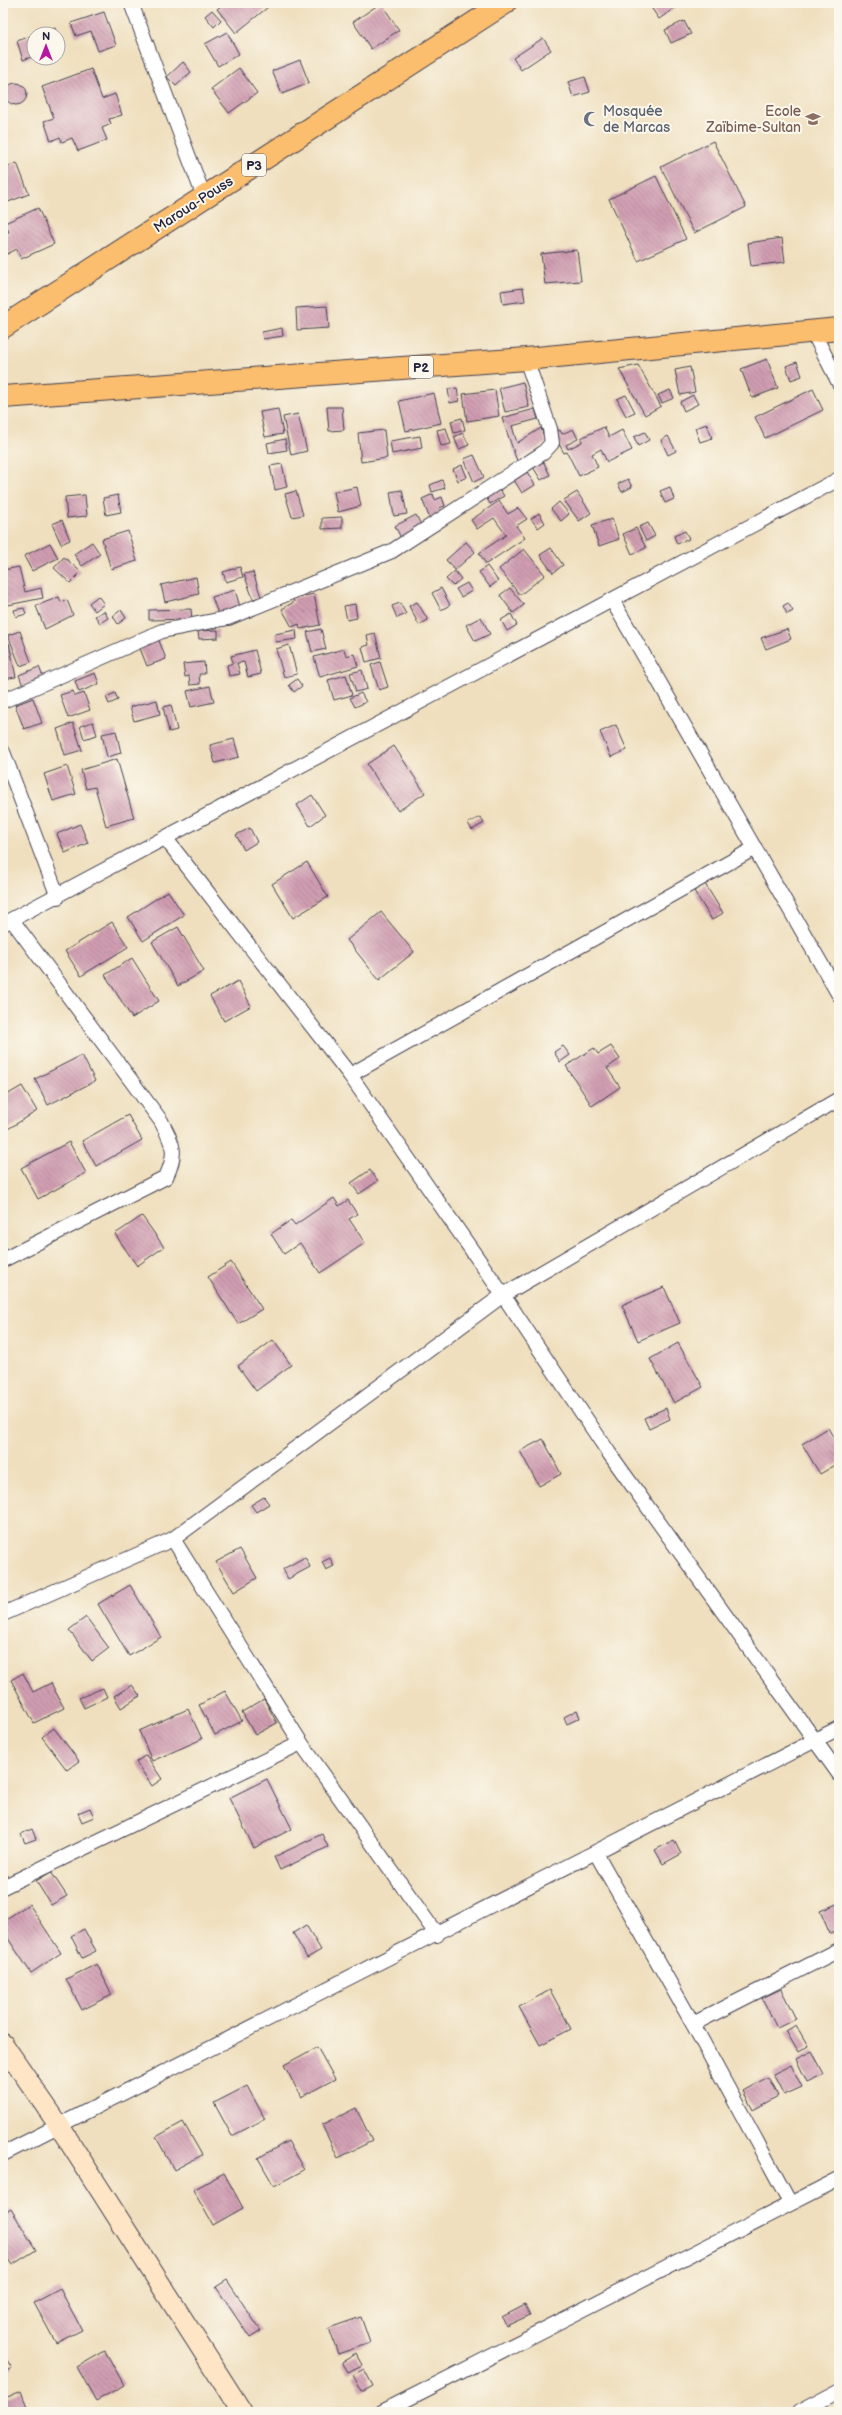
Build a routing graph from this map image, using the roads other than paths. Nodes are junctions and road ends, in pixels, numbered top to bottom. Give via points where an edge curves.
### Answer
1 (131, 3) edge
2 (496, 5) edge
3 (204, 197) junction
4 (3, 327) edge
5 (839, 329) edge
6 (813, 332) junction
7 (526, 360) junction
8 (839, 383) edge
9 (3, 397) edge
10 (839, 479) edge
11 (612, 600) junction
12 (3, 701) edge
13 (3, 752) edge
14 (166, 839) junction
15 (755, 848) junction
16 (58, 896) junction
17 (8, 922) edge
18 (839, 995) edge
19 (350, 1075) junction
20 (839, 1100) edge
21 (3, 1260) edge
22 (503, 1294) junction
23 (173, 1539) junction
24 (3, 1614) edge
25 (839, 1728) edge
26 (816, 1740) junction
27 (301, 1743) junction
28 (839, 1774) edge
29 (596, 1853) junction
30 (3, 1887) edge
31 (437, 1934) junction
32 (839, 1950) edge
33 (693, 2024) junction
34 (3, 2044) edge
35 (58, 2124) junction
36 (3, 2154) edge
37 (839, 2179) edge
38 (790, 2203) junction
39 (839, 2392) edge
40 (242, 2412) edge
41 (382, 2412) edge
42 (799, 2412) edge

1 - 3 street
2 - 3 main road, Maroua-Pouss / P3
3 - 4 main road, Maroua-Pouss / P3
5 - 6 main road, P2
6 - 7 main road, P2
6 - 8 street
7 - 9 main road, P2
7 - 12 street via 550,429 552,443 543,453 439,522 392,551 228,618 162,631
10 - 11 street
11 - 14 street
11 - 15 street
13 - 16 street
14 - 16 street
14 - 19 street
15 - 18 street
15 - 19 street
16 - 17 street
17 - 21 street via 161,1121 174,1146 173,1162 166,1177
19 - 22 street
20 - 22 street
22 - 23 street
22 - 26 street via 609,1453
23 - 24 street
23 - 27 street
25 - 26 street
26 - 28 street
26 - 29 street
27 - 30 street
27 - 31 street
29 - 31 street
29 - 33 street
31 - 35 street
32 - 33 street
33 - 38 street
34 - 35 street
35 - 36 street
35 - 40 street
37 - 38 street
38 - 41 street
39 - 42 street

